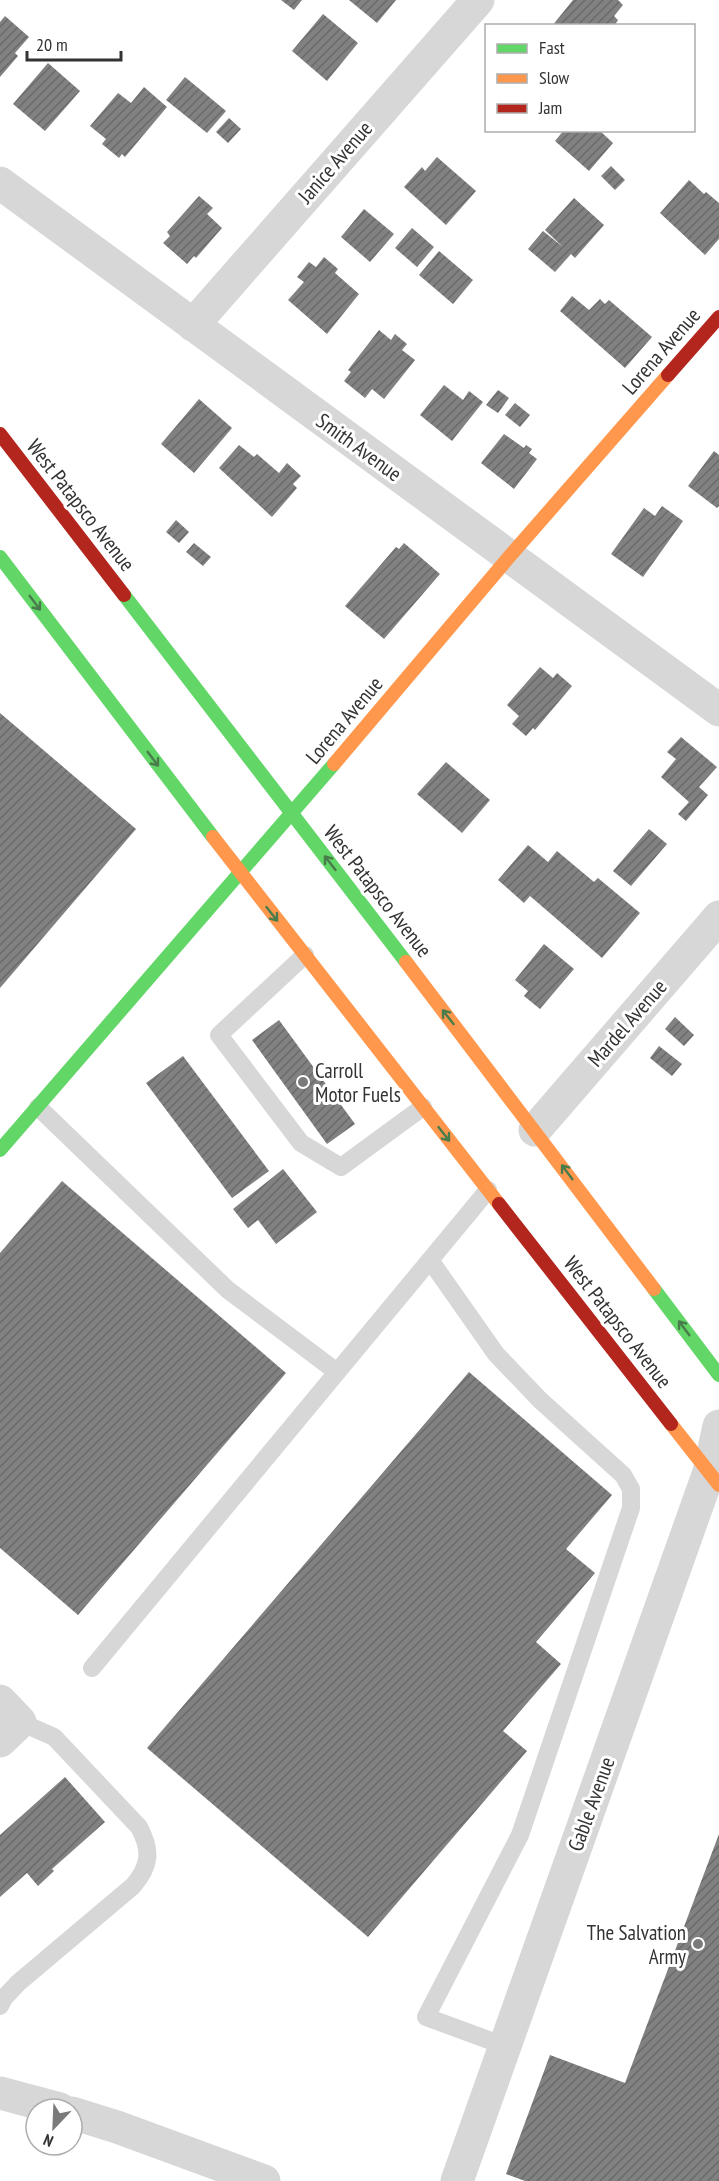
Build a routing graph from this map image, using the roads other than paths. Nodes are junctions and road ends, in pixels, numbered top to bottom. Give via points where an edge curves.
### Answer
1 (478, 0) edge
2 (0, 183) edge
3 (719, 316) edge
4 (193, 325) junction
5 (0, 434) edge
6 (0, 557) edge
7 (509, 557) junction
8 (719, 710) edge
9 (292, 814) junction
10 (241, 874) junction
11 (719, 917) edge
12 (305, 955) junction
13 (38, 1107) junction
14 (423, 1107) junction
15 (535, 1130) junction
16 (0, 1150) edge
17 (488, 1190) junction
18 (429, 1260) junction
19 (337, 1372) junction
20 (719, 1375) edge
21 (719, 1426) edge
22 (714, 1479) edge
23 (92, 1668) dead end
24 (7, 1722) edge
25 (0, 2006) edge
26 (505, 2046) junction
27 (0, 2093) edge
28 (24, 2099) edge
29 (84, 2117) edge
30 (264, 2181) edge
31 (457, 2181) edge

1 - 4 street, Janice Avenue
2 - 4 street, Smith Avenue
3 - 7 main road, Lorena Avenue
4 - 7 street, Smith Avenue
5 - 9 main road, West Patapsco Avenue
6 -> 10 main road, West Patapsco Avenue
7 - 8 street, Smith Avenue
7 - 9 main road, Lorena Avenue
9 - 10 main road, Lorena Avenue
15 -> 9 main road, West Patapsco Avenue
10 -> 12 main road, West Patapsco Avenue
10 - 13 main road, Lorena Avenue
11 - 15 street, Mardel Avenue
12 - 14 main road, West Patapsco Avenue
12 - 14 lane via 219,1035 301,1143 340,1167
13 - 16 main road, Lorena Avenue
13 - 19 lane via 228,1290
14 -> 17 main road, West Patapsco Avenue
20 -> 15 main road, West Patapsco Avenue
17 - 18 lane
17 - 22 main road, West Patapsco Avenue
18 - 19 lane
18 - 26 lane via 496,1354 623,1475 631,1489 631,1508 520,1835 426,2017
19 - 23 lane
21 - 22 street, Gable Avenue
22 - 26 street, Gable Avenue
24 - 25 lane via 54,1737 139,1827 147,1841 148,1858 144,1873 133,1886 18,1983
26 - 31 street, Gable Avenue
27 - 28 street
29 - 30 street

